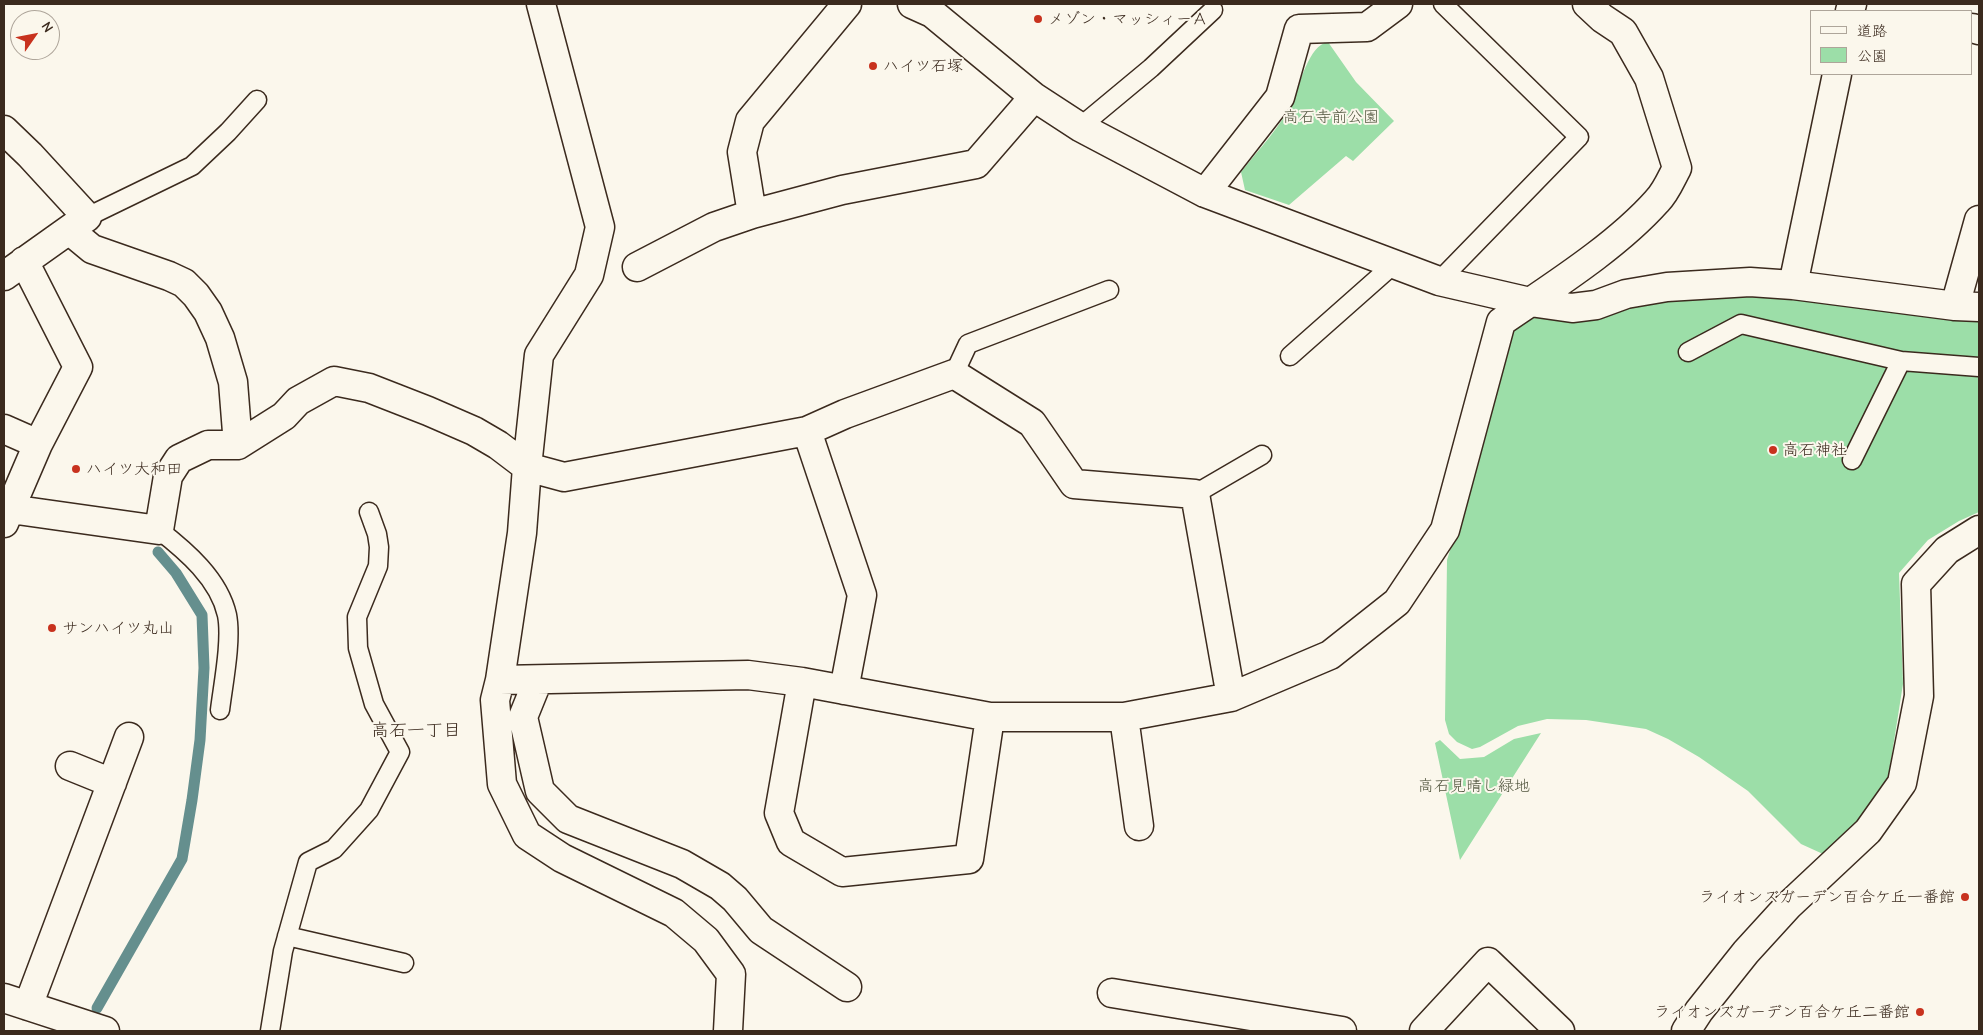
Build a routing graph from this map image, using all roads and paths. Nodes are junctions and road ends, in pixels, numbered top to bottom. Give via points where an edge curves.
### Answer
1 (541, 4) edge
2 (848, 4) edge
3 (1398, 4) edge
4 (1443, 4) edge
5 (1587, 4) edge
6 (928, 7) edge
7 (1213, 10) dead end
8 (1837, 75) edge
9 (1034, 97) junction
10 (257, 100) dead end
11 (1080, 127) junction
12 (4, 130) edge
13 (1205, 193) junction
14 (752, 214) junction
15 (1979, 220) edge
16 (78, 224) junction
17 (1394, 264) junction
18 (637, 267) dead end
19 (14, 268) edge
20 (1439, 281) junction
21 (1793, 285) junction
22 (1110, 290) dead end
23 (1530, 302) junction
24 (1967, 307) edge
25 (1688, 352) dead end
26 (1290, 356) dead end
27 (1901, 361) junction
28 (1979, 367) edge
29 (954, 374) junction
30 (4, 429) edge
31 (807, 431) junction
32 (38, 444) junction
33 (238, 445) junction
34 (1262, 454) dead end
35 (1852, 460) dead end
36 (527, 467) junction
37 (1195, 494) junction
38 (369, 512) dead end
39 (7, 516) edge
40 (159, 530) junction
41 (1979, 530) edge
42 (500, 680) junction
43 (538, 680) junction
44 (802, 682) junction
45 (844, 690) junction
46 (1231, 697) junction
47 (220, 710) dead end
48 (990, 717) junction
49 (1124, 717) junction
50 (129, 737) dead end
51 (70, 766) dead end
52 (112, 783) junction
53 (1139, 826) dead end
54 (287, 936) junction
55 (404, 963) dead end
56 (847, 987) dead end
57 (1112, 993) dead end
58 (16, 1002) edge
59 (106, 1031) edge
60 (270, 1031) edge
61 (728, 1031) edge
62 (1342, 1031) edge
63 (1424, 1031) edge
64 (1560, 1031) edge
65 (1686, 1031) edge

1 - 36 street via 600,227 589,275 539,355
2 - 14 street via 750,121 742,152
3 - 13 street via 1367,27 1299,30 1280,97
4 - 20 lane via 1579,137
5 - 23 street via 1623,32 1649,78 1677,168 1659,200 1625,231 1560,283
6 - 9 street
7 - 11 lane via 1151,68
8 - 21 street
9 - 11 street
9 - 14 street via 976,164 842,190
10 - 16 lane via 192,166
11 - 13 street
12 - 16 street via 30,155
13 - 17 street
14 - 18 street via 714,227
15 - 24 street
16 - 19 street
16 - 33 street via 92,249 169,276 184,283 196,295 220,338 233,382
17 - 20 street
17 - 26 lane
19 - 32 street via 78,366
20 - 23 street
21 - 23 street via 1750,282 1667,287 1572,308
21 - 24 street
22 - 29 lane via 968,344
23 - 46 street via 1501,322 1445,530 1397,602 1330,655
25 - 27 lane via 1741,324
27 - 28 lane
27 - 35 lane
29 - 31 street
29 - 37 street via 1032,423 1074,484
30 - 32 street
31 - 36 street via 564,477
31 - 45 street via 862,595
32 - 39 street
33 - 36 street via 284,416 298,401 334,381 369,388 455,423 498,445
33 - 40 street via 208,445 179,459 168,476
34 - 37 lane
36 - 42 street via 522,533
37 - 46 street
38 - 54 lane via 377,534 378,566 357,617 358,648 374,704 400,752 369,810 334,848 308,862
39 - 40 street
40 - 47 lane via 204,570 222,599 227,617 227,652
41 - 65 street via 1947,550 1916,584 1919,696 1902,783 1868,831 1788,906 1746,952
42 - 43 street
42 - 61 street via 495,700 502,784 527,835 562,858 674,912 706,940 731,974
43 - 44 street via 748,675
43 - 56 street via 523,717 540,791 568,819 682,864 720,886 761,930
44 - 45 street
44 - 48 street via 779,814 792,842 842,872 969,859
45 - 48 street
46 - 49 street
48 - 49 street
49 - 53 street
50 - 52 street
51 - 52 street
52 - 58 street
54 - 55 lane
54 - 60 lane
57 - 62 street
58 - 59 street
63 - 64 street via 1488,962

